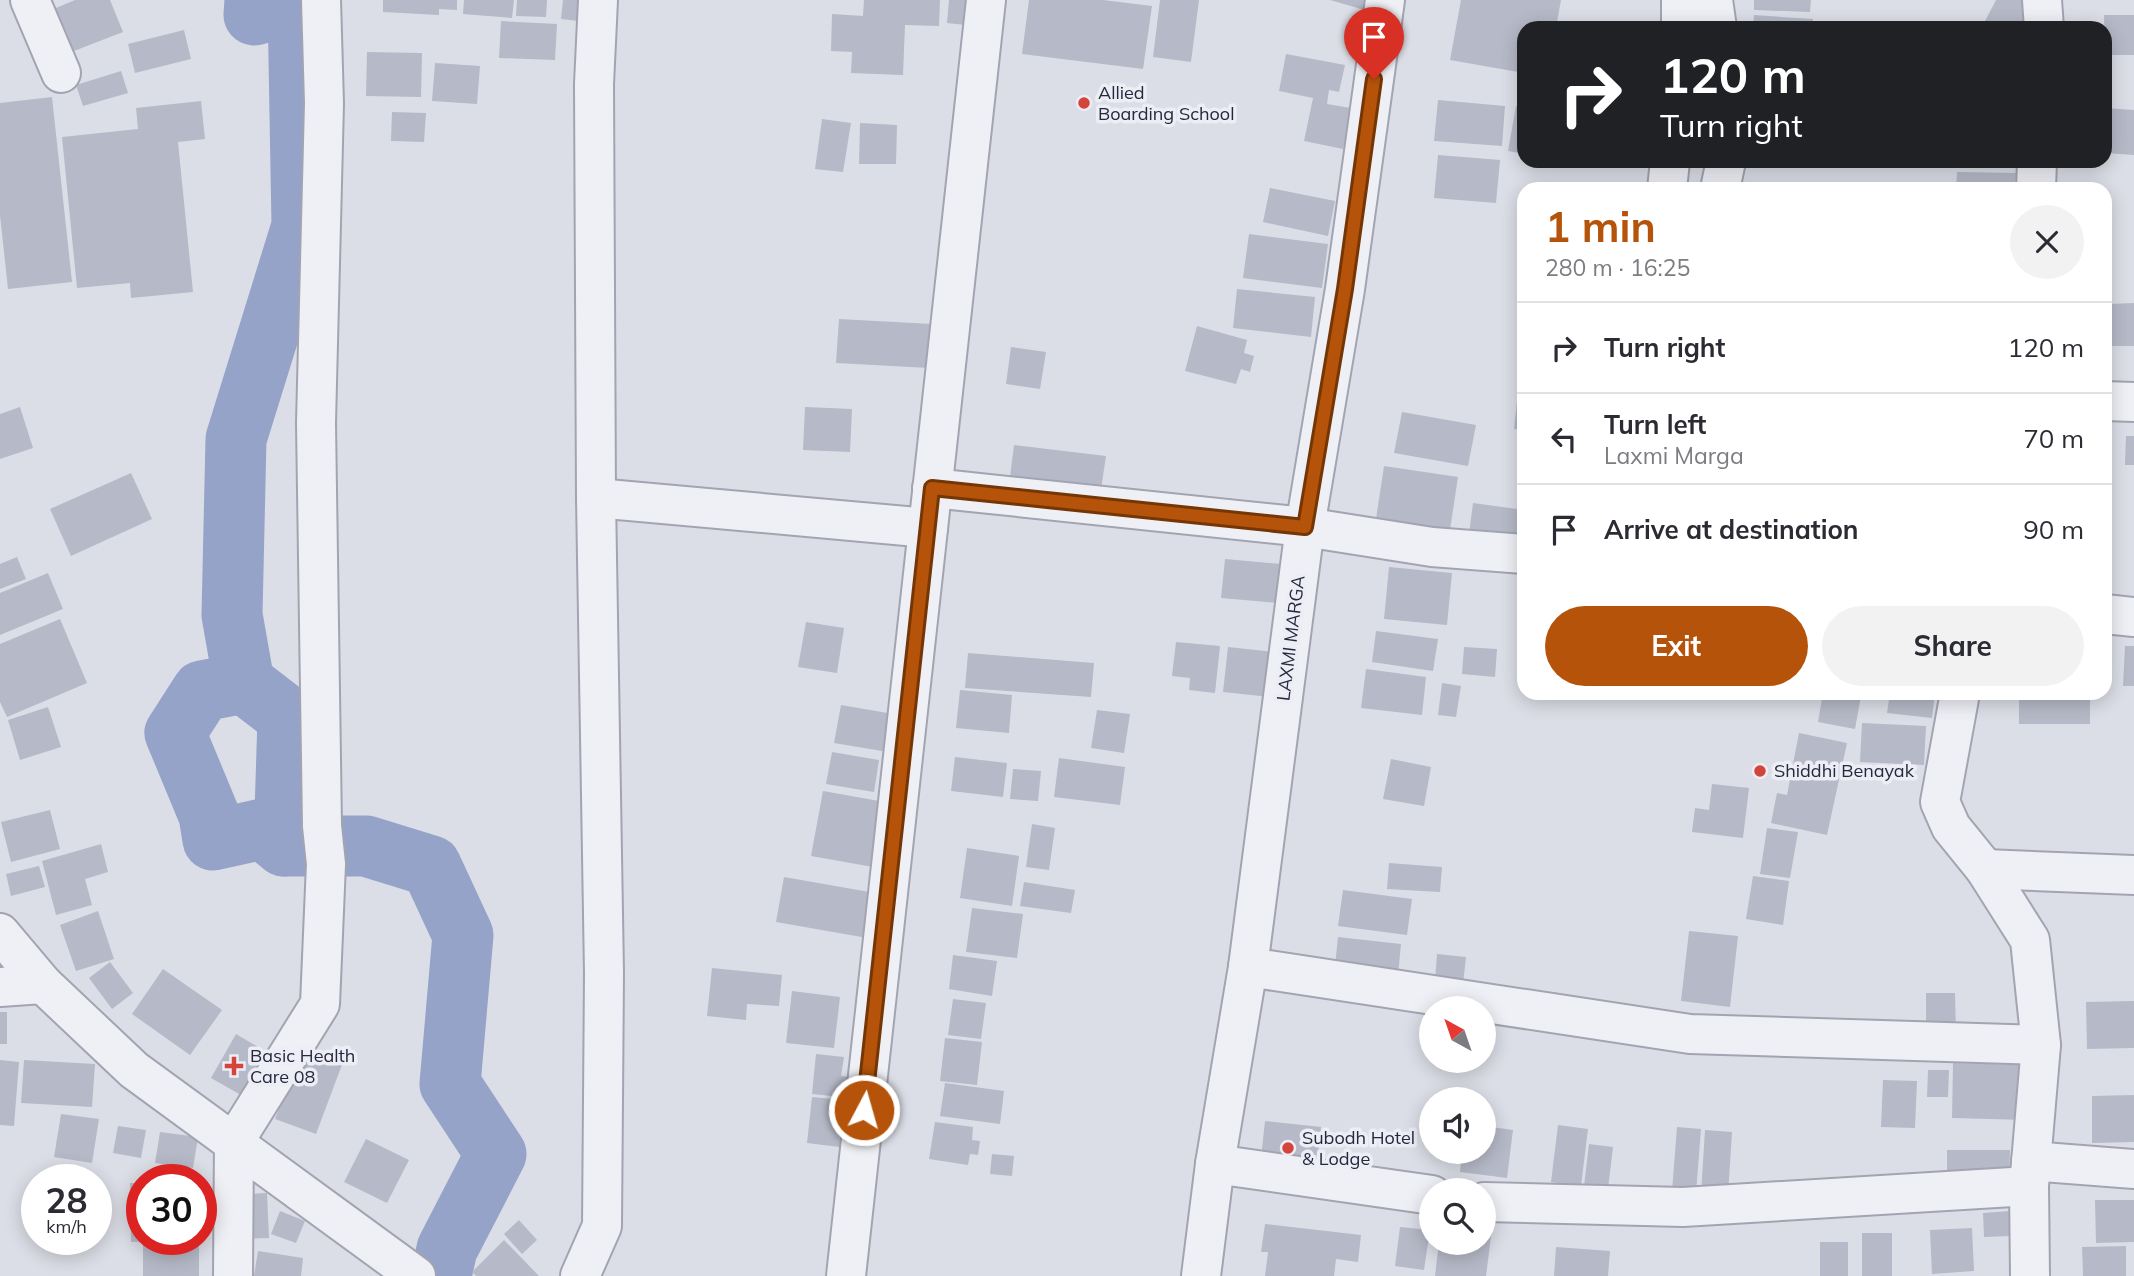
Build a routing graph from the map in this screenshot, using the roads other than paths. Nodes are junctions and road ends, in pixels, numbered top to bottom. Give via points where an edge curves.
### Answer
1 (30, 0) edge
2 (321, 0) edge
3 (598, 0) edge
4 (986, 0) edge
5 (1385, 0) edge
6 (1681, 0) edge
7 (1713, 0) edge
8 (2042, 0) edge
9 (1681, 21) edge
10 (1716, 21) edge
11 (2044, 21) edge
12 (61, 74) dead end
13 (2112, 401) edge
14 (2134, 402) edge
15 (932, 488) junction
16 (596, 498) junction
17 (1305, 527) junction
18 (928, 528) junction
19 (1517, 553) edge
20 (2112, 615) edge
21 (2134, 617) edge
22 (1959, 700) edge
23 (1985, 869) junction
24 (2134, 875) edge
25 (0, 933) edge
26 (1248, 967) junction
27 (43, 984) junction
28 (0, 988) edge
29 (2041, 1045) junction
30 (234, 1142) junction
31 (1214, 1164) junction
32 (2134, 1169) edge
33 (2030, 1173) junction
34 (1419, 1193) edge
35 (1496, 1202) edge
36 (233, 1276) edge
37 (416, 1276) edge
38 (580, 1276) edge
39 (846, 1276) edge
40 (1201, 1276) edge
41 (2030, 1276) edge

1 - 12 street
2 - 30 street via 324,103 316,423 326,864 320,1004
3 - 16 street via 594,84
4 - 15 street
5 - 17 street, LAXMI MARGA via 1345,289
6 - 9 street
7 - 10 street
8 - 11 street
13 - 14 street
15 - 17 street
15 - 18 street
16 - 18 street
16 - 38 street via 604,973 602,1226
17 - 19 street via 1432,547
17 - 26 street, LAXMI MARGA
18 - 39 street
20 - 21 street
22 - 23 street via 1940,802 1951,827
23 - 24 street
23 - 29 street via 2030,940
25 - 27 street
26 - 29 street via 1690,1034
26 - 31 street, LAXMI MARGA
27 - 28 street
27 - 30 street via 134,1070
29 - 33 street
30 - 36 street
30 - 37 street
31 - 34 street
31 - 40 street, LAXMI MARGA
32 - 33 street
33 - 35 street via 1683,1207
33 - 41 street

